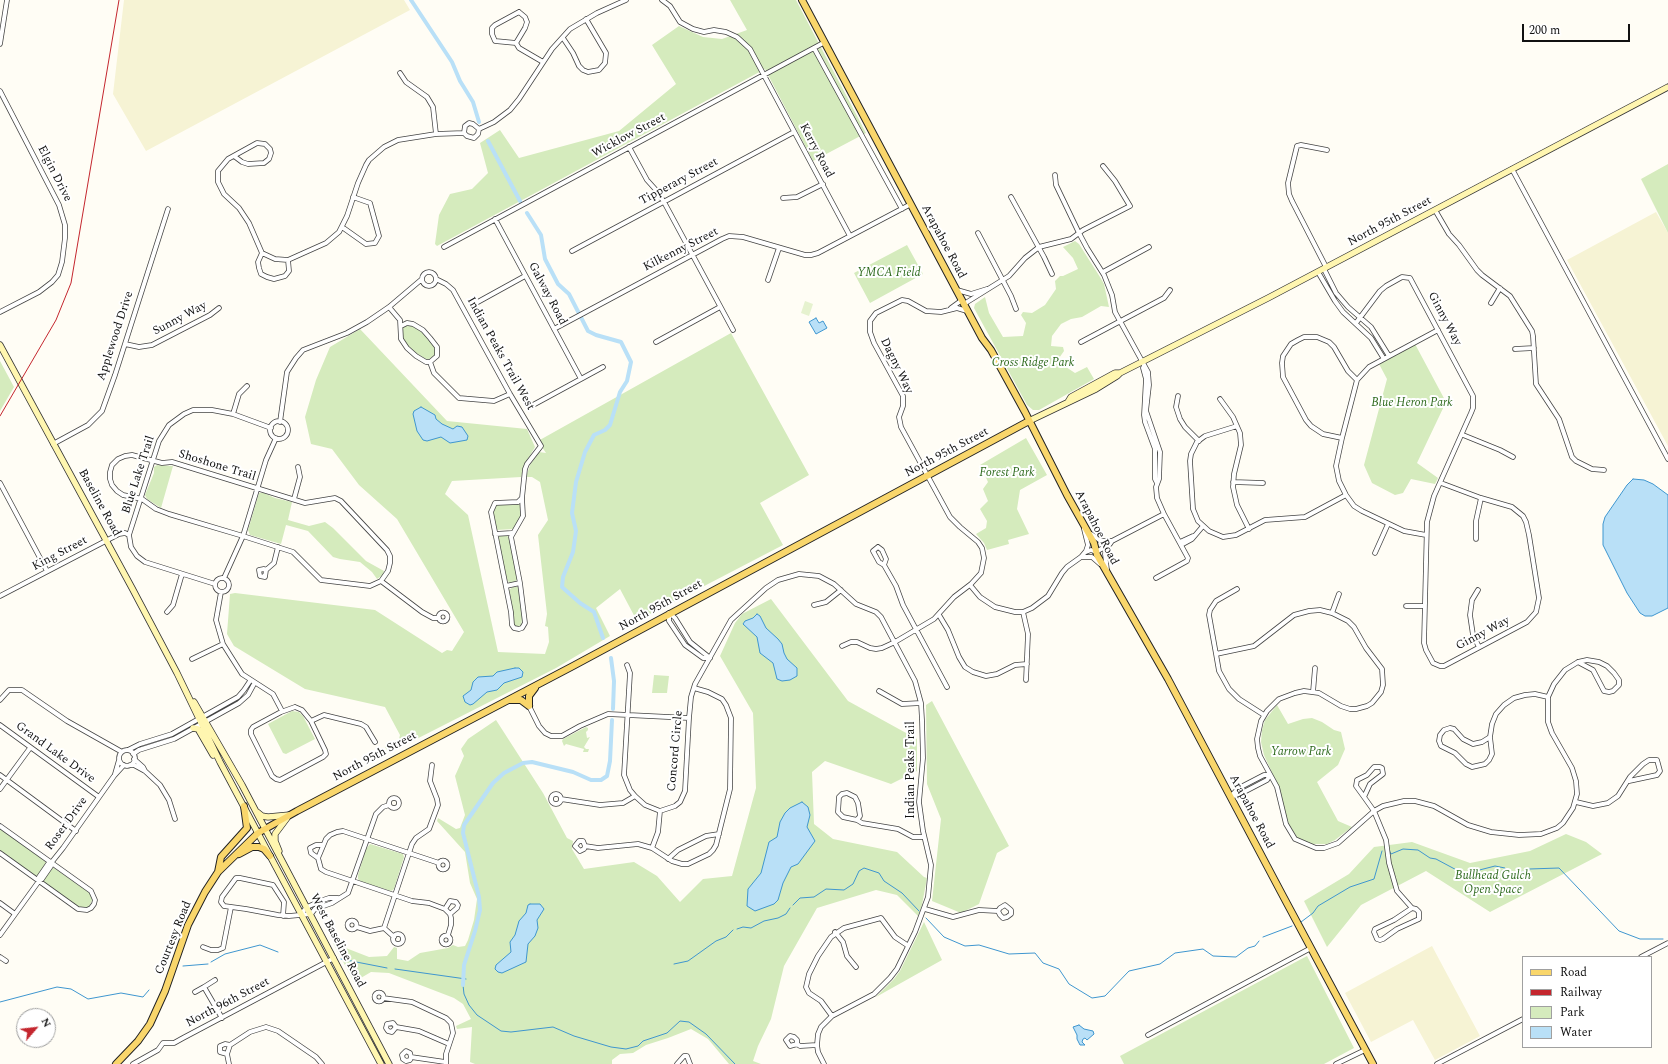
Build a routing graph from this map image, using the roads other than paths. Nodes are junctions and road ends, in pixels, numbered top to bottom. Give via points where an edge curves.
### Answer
1 (7, 0) edge
2 (626, 0) edge
3 (662, 0) edge
4 (802, 0) edge
5 (586, 19) junction
6 (563, 38) junction
7 (825, 42) junction
8 (516, 43) junction
9 (0, 44) edge
10 (814, 48) junction
11 (542, 62) junction
12 (400, 73) dead end
13 (764, 74) junction
14 (1668, 87) edge
15 (0, 91) edge
16 (479, 129) junction
17 (794, 132) junction
18 (464, 133) junction
19 (436, 134) junction
20 (629, 147) junction
21 (1327, 150) dead end
22 (234, 156) junction
23 (1103, 166) dead end
24 (1512, 169) junction
25 (1055, 175) dead end
26 (822, 184) junction
27 (353, 197) junction
28 (1011, 197) dead end
29 (783, 198) dead end
30 (664, 202) junction
31 (911, 204) junction
32 (168, 209) dead end
33 (902, 209) junction
34 (1435, 210) junction
35 (495, 219) junction
36 (342, 227) junction
37 (978, 233) dead end
38 (1079, 233) junction
39 (850, 236) junction
40 (444, 247) dead end
41 (1039, 247) junction
42 (1150, 247) dead end
43 (779, 248) junction
44 (572, 251) dead end
45 (262, 253) junction
46 (692, 254) junction
47 (288, 260) junction
48 (1323, 269) junction
49 (1103, 272) junction
50 (1052, 274) dead end
51 (526, 276) junction
52 (422, 279) junction
53 (436, 279) junction
54 (768, 280) dead end
55 (1003, 280) junction
56 (1500, 288) junction
57 (987, 289) junction
58 (957, 290) junction
59 (1170, 290) dead end
60 (963, 302) junction
61 (476, 303) dead end
62 (1491, 303) dead end
63 (389, 307) junction
64 (720, 307) junction
65 (219, 308) dead end
66 (1016, 309) dead end
67 (947, 310) junction
68 (967, 311) junction
69 (0, 312) edge
70 (1360, 317) junction
71 (400, 320) junction
72 (1120, 321) junction
73 (407, 323) junction
74 (1356, 323) junction
75 (401, 326) junction
76 (554, 329) junction
77 (733, 330) dead end
78 (1438, 330) junction
79 (656, 342) dead end
80 (1081, 342) dead end
81 (124, 344) junction
82 (0, 345) edge
83 (1534, 348) junction
84 (1515, 350) dead end
85 (1389, 356) junction
86 (1384, 359) junction
87 (430, 362) junction
88 (1142, 364) junction
89 (603, 367) dead end
90 (580, 379) junction
91 (1357, 380) junction
92 (247, 386) dead end
93 (510, 394) junction
94 (1178, 396) dead end
95 (1220, 399) dead end
96 (532, 405) dead end
97 (233, 414) junction
98 (1030, 421) junction
99 (280, 422) junction
100 (1237, 426) junction
101 (271, 428) junction
102 (1463, 435) junction
103 (276, 438) junction
104 (1342, 438) junction
105 (1199, 441) junction
106 (53, 444) junction
107 (1513, 457) dead end
108 (1668, 459) edge
109 (154, 461) junction
110 (298, 467) dead end
111 (1604, 470) dead end
112 (927, 476) junction
113 (1233, 482) junction
114 (0, 483) edge
115 (1262, 483) dead end
116 (1440, 483) junction
117 (257, 488) junction
118 (1346, 495) junction
119 (522, 498) junction
120 (1481, 498) junction
121 (142, 499) junction
122 (294, 499) junction
123 (518, 502) junction
124 (524, 513) junction
125 (1164, 514) junction
126 (1388, 524) junction
127 (1083, 525) junction
128 (1203, 526) junction
129 (1249, 529) junction
130 (512, 533) junction
131 (495, 534) junction
132 (130, 535) junction
133 (1426, 535) junction
134 (243, 536) junction
135 (1476, 539) dead end
136 (107, 541) junction
137 (1112, 541) junction
138 (1180, 544) junction
139 (1107, 545) junction
140 (278, 547) junction
141 (1085, 552) junction
142 (1096, 552) junction
143 (1374, 553) dead end
144 (1081, 557) junction
145 (884, 565) dead end
146 (266, 570) dead end
147 (47, 571) junction
148 (1107, 573) junction
149 (182, 574) junction
150 (809, 574) joint
151 (224, 578) junction
152 (1156, 578) dead end
153 (381, 581) junction
154 (520, 583) junction
155 (215, 584) junction
156 (970, 585) junction
157 (506, 586) junction
158 (841, 590) junction
159 (1237, 590) dead end
160 (1478, 590) dead end
161 (221, 592) junction
162 (1340, 594) dead end
163 (0, 596) edge
164 (814, 606) dead end
165 (1406, 606) dead end
166 (1424, 606) junction
167 (167, 612) dead end
168 (1023, 612) junction
169 (669, 613) junction
170 (1332, 613) junction
171 (939, 615) junction
172 (439, 618) dead end
173 (916, 630) junction
174 (894, 642) junction
175 (223, 644) junction
176 (842, 646) dead end
177 (1479, 648) junction
178 (1216, 654) junction
179 (710, 658) junction
180 (192, 659) dead end
181 (1578, 662) junction
182 (627, 664) dead end
183 (1027, 664) junction
184 (1315, 668) dead end
185 (250, 680) junction
186 (1026, 680) dead end
187 (254, 684) junction
188 (537, 685) junction
189 (947, 687) dead end
190 (694, 688) junction
191 (879, 691) dead end
192 (1313, 692) junction
193 (1548, 697) junction
194 (0, 700) edge
195 (508, 700) junction
196 (921, 703) junction
197 (529, 706) junction
198 (282, 711) junction
199 (628, 715) junction
200 (1264, 715) junction
201 (689, 718) junction
202 (202, 720) junction
203 (311, 721) junction
204 (0, 725) edge
205 (193, 728) junction
206 (1490, 737) junction
207 (375, 742) dead end
208 (108, 744) junction
209 (30, 748) junction
210 (128, 750) junction
211 (122, 752) junction
212 (133, 754) junction
213 (119, 759) junction
214 (134, 759) junction
215 (220, 762) junction
216 (124, 765) junction
217 (130, 765) junction
218 (432, 766) dead end
219 (145, 771) junction
220 (1270, 775) junction
221 (0, 776) edge
222 (114, 776) junction
223 (6, 780) junction
224 (1629, 781) junction
225 (0, 788) edge
226 (635, 796) junction
227 (1230, 796) junction
228 (1364, 797) junction
229 (99, 798) junction
230 (560, 799) dead end
231 (1576, 802) junction
232 (389, 805) dead end
233 (244, 806) junction
234 (254, 808) junction
235 (660, 811) junction
236 (1374, 811) junction
237 (289, 815) junction
238 (175, 818) dead end
239 (857, 820) junction
240 (0, 826) edge
241 (265, 830) junction
242 (76, 831) junction
243 (258, 833) junction
244 (719, 834) junction
245 (924, 837) junction
246 (367, 839) junction
247 (323, 845) junction
248 (585, 846) dead end
249 (652, 848) junction
250 (0, 853) edge
251 (408, 854) junction
252 (234, 856) junction
253 (270, 856) junction
254 (318, 858) junction
255 (668, 859) junction
256 (51, 863) junction
257 (439, 863) dead end
258 (286, 870) junction
259 (218, 872) junction
260 (39, 881) junction
261 (353, 881) junction
262 (395, 896) junction
263 (338, 898) junction
264 (0, 903) edge
265 (231, 907) junction
266 (307, 907) junction
267 (1412, 908) junction
268 (445, 909) junction
269 (925, 910) junction
270 (998, 911) dead end
271 (15, 914) junction
272 (301, 914) junction
273 (311, 914) junction
274 (450, 914) junction
275 (283, 916) junction
276 (357, 927) dead end
277 (384, 928) junction
278 (836, 932) junction
279 (0, 935) edge
280 (448, 935) dead end
281 (394, 937) dead end
282 (1668, 943) edge
283 (908, 945) junction
284 (203, 946) dead end
285 (1311, 948) junction
286 (1644, 956) edge
287 (0, 957) edge
288 (334, 958) junction
289 (6, 961) dead end
290 (326, 962) junction
291 (856, 966) dead end
292 (215, 980) dead end
293 (204, 987) junction
294 (195, 992) dead end
295 (383, 998) dead end
296 (832, 1016) junction
297 (222, 1018) junction
298 (1522, 1020) edge
299 (396, 1027) dead end
300 (1148, 1035) dead end
301 (449, 1044) junction
302 (797, 1044) dead end
303 (230, 1045) junction
304 (817, 1045) junction
305 (1365, 1050) junction
306 (227, 1054) junction
307 (411, 1056) dead end
308 (445, 1063) edge
309 (116, 1064) edge
310 (133, 1064) edge
311 (229, 1064) edge
312 (322, 1064) edge
313 (381, 1064) edge
314 (389, 1064) edge
315 (672, 1064) edge
316 (679, 1064) edge
317 (690, 1064) edge
318 (824, 1064) edge
319 (1336, 1064) edge
320 (1373, 1064) edge
321 (1437, 1064) edge

1 - 9 street
2 - 5 street
3 - 13 street, Kerry Road via 670,6 680,22 693,29 726,32 737,37 750,50
4 - 7 main road, Arapahoe Road
5 - 6 street via 570,29
5 - 6 street via 606,53 605,62 598,70 583,70
6 - 11 street
7 - 10 street, Wicklow Street
7 - 31 main road, Arapahoe Road
8 - 8 street via 495,41 492,28 518,12 527,22
8 - 11 street via 519,48
10 - 13 street, Wicklow Street
10 - 33 street, Arapahoe Road
11 - 16 street via 508,112
12 - 19 street via 406,82 427,97 433,107
13 - 17 street, Kerry Road
13 - 20 street, Wicklow Street
14 - 24 main road, North 95th Street
15 - 69 street, Elgin Drive via 59,205 65,238 62,262 58,275 52,282 39,292
16 - 18 street via 477,137 474,138
16 - 18 street via 469,124 465,126
17 - 26 street, Kerry Road
17 - 30 street, Tipperary Street
18 - 19 street
19 - 27 street via 398,140 383,148 369,160
20 - 30 street via 647,180
20 - 35 street, Wicklow Street
21 - 48 street via 1301,144 1296,146 1288,183 1289,194
22 - 22 street via 257,143 265,144 271,153 270,159 264,163 248,164
22 - 45 street via 220,167 218,182 224,194 239,208 249,223
23 - 38 street via 1130,206
24 - 34 main road, North 95th Street
24 - 108 street
25 - 38 street via 1056,185
26 - 29 street via 797,197
26 - 39 street, Kerry Road
27 - 36 street
27 - 36 street via 370,203 379,236 375,243 366,244
28 - 41 street
30 - 44 street, Tipperary Street
30 - 46 street
31 - 33 street, Kilkenny Street
31 - 58 main road, Arapahoe Road
32 - 81 street, Applewood Drive
33 - 39 street, Kilkenny Street
34 - 48 main road, North 95th Street
34 - 56 street via 1449,234 1477,270
35 - 40 street, Wicklow Street
35 - 51 street, Galway Road
36 - 47 street via 326,243
37 - 55 street
38 - 41 street via 1063,242
38 - 49 street
39 - 43 street, Kilkenny Street via 811,255
41 - 50 street
41 - 55 street
42 - 49 street
43 - 46 street, Kilkenny Street via 743,237 729,236
43 - 54 street
45 - 47 street via 275,259
45 - 47 street via 258,262 261,274 274,279 285,276 289,271
46 - 64 street
46 - 76 street, Kilkenny Street
48 - 70 street via 1336,293
48 - 74 street via 1334,301
48 - 88 main road, North 95th Street
49 - 72 street via 1114,310
51 - 61 street
51 - 76 street, Galway Road
52 - 53 street via 423,283 429,286 434,284
52 - 53 street via 424,274 430,271 435,274
52 - 63 street
53 - 93 street, Indian Peaks Trail West via 453,290
55 - 57 street
55 - 66 street
56 - 62 street
56 - 83 street via 1510,296 1532,331
57 - 58 street via 972,294
57 - 60 street, Dagny Way
58 - 60 main road, Arapahoe Road
59 - 72 street via 1164,298
60 - 67 street, Dagny Way
60 - 68 main road, Arapahoe Road
63 - 71 street
63 - 99 street via 347,333 303,350 287,372
64 - 77 street
64 - 79 street
65 - 81 street, Sunny Way via 152,345 139,347
67 - 68 street, Dagny Way via 957,308
67 - 112 street, Dagny Way via 926,312 902,300 876,313 870,321 871,338 903,396 899,417 901,427
68 - 98 main road, Arapahoe Road
70 - 74 street, Ginny Way
70 - 78 street, Ginny Way via 1380,291 1406,276 1412,281
70 - 85 street via 1377,334
71 - 73 street
71 - 75 street
72 - 80 street
72 - 88 street
73 - 75 street
73 - 87 street via 423,330 437,347 437,356
74 - 86 street via 1371,338
75 - 87 street via 401,339 407,348 416,356
76 - 90 street, Galway Road
78 - 85 street
78 - 102 street, Ginny Way via 1473,396 1473,408
81 - 106 street, Applewood Drive via 105,404 99,414 80,432
82 - 106 main road, Baseline Road
83 - 84 street
83 - 111 street via 1536,384 1559,419 1572,457 1592,469
85 - 86 street
86 - 91 street via 1369,368
87 - 93 street via 434,373 459,398 494,401
88 - 98 main road, North 95th Street via 1120,372 1074,401
88 - 125 street via 1146,379 1145,422 1155,449 1157,498
89 - 90 street
90 - 96 street
91 - 104 street
91 - 104 street via 1348,371 1334,347 1324,339 1304,337 1291,344 1283,356 1283,377 1306,420 1323,434
92 - 97 street via 239,394
93 - 119 street, Indian Peaks Trail West via 541,446 527,464
94 - 105 street via 1176,407 1180,418
95 - 100 street
97 - 101 street, Blue Lake Trail
97 - 109 street, Blue Lake Trail via 193,410 184,414 164,431
98 - 112 main road, North 95th Street
98 - 127 main road, Arapahoe Road
99 - 101 street
99 - 103 street via 285,424 288,431 282,438
100 - 105 street via 1211,434
100 - 113 street via 1241,440
101 - 103 street via 271,434
102 - 107 street
102 - 116 street, Ginny Way
103 - 117 street
104 - 118 street via 1336,466 1339,481
105 - 128 street via 1190,461 1193,509
106 - 136 main road, Baseline Road
109 - 117 street, Shoshone Trail via 172,462
109 - 121 street, Blue Lake Trail
109 - 121 street, Shoshone Trail via 132,455 118,459 112,465 110,478 117,491
110 - 122 street via 300,477
112 - 156 street via 950,517 982,548 984,565 977,579
112 - 169 main road, North 95th Street
113 - 115 street
113 - 129 street via 1237,505
114 - 147 street
116 - 120 street, Ginny Way
116 - 133 street, Ginny Way via 1429,509
117 - 122 street, Shoshone Trail
117 - 134 street
118 - 126 street via 1354,506
118 - 129 street via 1305,517 1265,520
119 - 123 street
119 - 124 street
120 - 135 street via 1476,521
120 - 177 street, Ginny Way via 1512,507 1523,516 1529,535 1539,598 1536,612 1527,622
121 - 132 street, Blue Lake Trail
121 - 134 street, Shoshone Trail via 169,514
122 - 153 street, Shoshone Trail via 305,503 334,498 341,501 390,556 388,572
123 - 124 street
123 - 131 street via 497,503 493,506 491,512
124 - 130 street
125 - 137 street
125 - 138 street
126 - 133 street via 1404,531
126 - 143 street
127 - 137 street via 1100,541
127 - 141 street via 1088,546
127 - 142 main road, Arapahoe Road via 1094,543
128 - 129 street via 1223,536 1236,535
128 - 138 street
130 - 131 street
130 - 154 street via 511,541
131 - 157 street
132 - 136 street, King Street via 119,534
132 - 149 street via 131,547 145,562
133 - 166 street, Ginny Way
134 - 140 street, Shoshone Trail
134 - 151 street
136 - 147 street, King Street
136 - 202 main road, Baseline Road
137 - 139 street
138 - 152 street via 1188,560
139 - 142 street
139 - 148 street
140 - 146 street via 274,563
140 - 153 street, Shoshone Trail via 293,552 321,580 363,586
141 - 142 street
141 - 144 street
142 - 148 main road, Arapahoe Road
144 - 148 street via 1092,557
144 - 168 street via 1067,567 1048,596
145 - 173 street
147 - 163 street, King Street
148 - 227 main road, Arapahoe Road via 1168,679
149 - 155 street
149 - 167 street via 173,605
150 - 158 street, Indian Peaks Trail via 828,580
150 - 179 street, Concord Circle via 788,576 771,584 731,620
151 - 155 street via 218,579
151 - 161 street via 228,581 229,587
153 - 172 street via 422,612
154 - 157 street
154 - 157 street via 525,623 519,629 512,625
155 - 161 street
156 - 168 street via 980,598 995,607 1005,611
156 - 171 street via 954,597
158 - 164 street via 826,602
158 - 174 street, Indian Peaks Trail via 856,604 876,612
159 - 178 street via 1216,602 1208,615
160 - 177 street via 1472,600 1470,615 1473,635
161 - 175 street via 216,620
162 - 170 street
165 - 166 street
166 - 177 street, Ginny Way via 1424,643 1429,657 1436,665 1444,666
168 - 183 street via 1028,634
169 - 179 street via 669,620 685,645 703,658
169 - 188 main road, North 95th Street
170 - 178 street via 1320,610 1302,612 1287,620 1254,646
170 - 192 street via 1354,627 1382,669 1383,685 1372,703 1356,709 1345,707
171 - 173 street
171 - 183 street via 959,657 965,667 973,672 986,676 997,674 1015,665
173 - 174 street
173 - 189 street
174 - 176 street via 876,649 857,642
174 - 196 street, Indian Peaks Trail via 915,681
175 - 180 street
175 - 185 street via 242,674
178 - 200 street via 1219,671 1229,689 1239,699
179 - 190 street, Concord Circle
181 - 181 street via 1593,670 1604,691 1609,692 1617,688 1619,680 1607,666 1588,660
181 - 193 street via 1565,670
182 - 199 street via 630,673
183 - 186 street
184 - 192 street
185 - 187 street
185 - 202 street via 238,697
187 - 198 street via 273,694
187 - 202 street via 248,695 239,703
188 - 195 main road, North 95th Street
188 - 197 main road via 530,696
190 - 201 street, Concord Circle
190 - 244 street via 722,699 731,718 732,777
191 - 196 street via 902,704
192 - 200 street via 1299,692 1286,696 1271,706
193 - 206 street via 1535,694 1514,698 1496,714
193 - 231 street via 1548,722 1575,774
194 - 208 street via 9,690 22,690 67,721
195 - 197 main road via 520,700
195 - 237 main road, North 95th Street
196 - 245 street, Indian Peaks Trail via 923,744 919,802
197 - 199 street via 539,726 551,736 562,736 608,714
198 - 203 street via 295,707 302,710
198 - 203 street via 251,730 276,780 326,754
199 - 201 street
199 - 226 street via 624,775
200 - 220 street via 1258,732 1258,748
201 - 235 street, Concord Circle via 685,791 675,806
202 - 205 street
202 - 210 street
202 - 215 main road, Baseline Road
202 - 234 main road, Baseline Road
203 - 207 street via 324,715 362,724
204 - 209 street, Grand Lake Drive
205 - 212 street via 174,739
205 - 215 main road via 198,729
206 - 206 street via 1473,744 1450,728 1444,730 1439,740 1441,746 1455,753 1466,764 1479,766 1485,764 1492,754
208 - 211 street
208 - 213 street
209 - 223 street
209 - 229 street, Grand Lake Drive
210 - 211 street
210 - 212 street
211 - 213 street
212 - 214 street
213 - 216 street
213 - 222 street, Roser Drive
214 - 217 street
214 - 219 street
215 - 233 main road, Baseline Road
216 - 217 street
216 - 222 street, Roser Drive
217 - 219 street
218 - 251 street via 430,781 438,805 431,825 416,838
219 - 238 street via 160,785
220 - 227 street via 1267,780 1242,793
220 - 236 street via 1280,794 1289,831 1295,839 1312,847 1324,848 1338,843
221 - 223 street
222 - 229 street, Roser Drive
223 - 225 street
223 - 242 street
224 - 224 street via 1657,775 1660,771 1657,760 1647,761 1636,770
224 - 231 street via 1618,796 1608,803 1593,806
226 - 230 street via 623,803 600,805
226 - 235 street via 645,805
227 - 285 main road, Arapahoe Road
228 - 228 street via 1356,786 1357,780 1367,775 1374,767 1382,768 1383,774 1370,784
228 - 236 street
229 - 242 street, Roser Drive
231 - 236 street via 1569,816 1557,828 1533,835 1483,830 1434,806 1415,801 1394,803
232 - 246 street via 376,814
233 - 243 main road, Baseline Road
233 - 259 main road via 247,828 220,857
234 - 237 main road via 265,817
234 - 241 main road, Baseline Road
235 - 249 street via 658,832
236 - 267 street via 1386,840 1397,891
237 - 241 main road, North 95th Street
237 - 258 main road via 275,837
239 - 239 street via 860,816 857,800 852,794 842,794 838,800 840,815
239 - 245 street via 898,829 913,837
240 - 256 street
241 - 243 main road, Courtesy Road
241 - 258 main road, West Baseline Road
242 - 256 street, Roser Drive
243 - 252 main road, Courtesy Road
243 - 253 main road, West Baseline Road
244 - 255 street via 706,836 682,848
244 - 255 street via 716,845 709,854 688,864
245 - 269 street, Indian Peaks Trail via 931,871
246 - 247 street via 343,831 330,835
246 - 251 street
246 - 261 street
247 - 254 street
247 - 254 street via 310,848 311,853
248 - 249 street via 598,848 630,844
249 - 255 street
250 - 260 street
251 - 257 street
251 - 262 street
252 - 253 main road via 258,846
252 - 259 main road, Courtesy Road
253 - 272 main road, West Baseline Road
254 - 261 street via 321,869
256 - 260 street, Roser Drive
256 - 260 street via 93,893 95,900 91,908 78,909
258 - 266 main road, West Baseline Road
259 - 309 main road, Courtesy Road via 188,925 165,991 150,1024
260 - 271 street, Roser Drive
261 - 262 street
261 - 263 street via 348,892
262 - 268 street
262 - 277 street
263 - 266 street via 329,898
263 - 273 street
264 - 271 street
265 - 275 street
265 - 275 street via 224,906 221,902 222,897 233,881 240,878 272,884 285,905
265 - 284 street via 223,948 211,950
266 - 272 street
266 - 273 main road, West Baseline Road
267 - 267 street via 1419,912 1419,919 1383,939 1376,939 1375,929
268 - 274 street
268 - 274 street via 450,901 456,902 457,908
269 - 270 street via 953,917 979,910
269 - 283 street, Indian Peaks Trail
271 - 279 street, Roser Drive
272 - 273 street
272 - 275 street
272 - 290 main road, West Baseline Road
273 - 288 main road, West Baseline Road
274 - 280 street via 451,925
276 - 277 street via 370,931
277 - 281 street
278 - 283 street via 881,918 895,937
278 - 291 street
278 - 296 street via 818,956 806,987 809,993 822,1001
282 - 286 street
283 - 296 street, Indian Peaks Trail via 897,969 883,986 874,994
285 - 300 street
285 - 305 main road, Arapahoe Road
287 - 289 street
288 - 290 street, North 96th Street
288 - 314 main road, West Baseline Road
290 - 297 street, North 96th Street
290 - 313 main road, West Baseline Road
292 - 293 street
293 - 294 street
293 - 297 street
295 - 301 street via 412,1002 446,1018 453,1028
296 - 304 street, Indian Peaks Trail via 821,1027
297 - 310 street, North 96th Street via 174,1043 163,1043 158,1050
298 - 321 street
299 - 301 street via 419,1031
301 - 308 street
302 - 304 street
303 - 306 street
303 - 306 street via 220,1046 220,1052
303 - 312 street via 250,1032 266,1026 278,1031
304 - 318 street
305 - 319 street
305 - 320 main road, Arapahoe Road
306 - 311 street
307 - 308 street
315 - 316 street
316 - 317 street via 684,1056 687,1056

